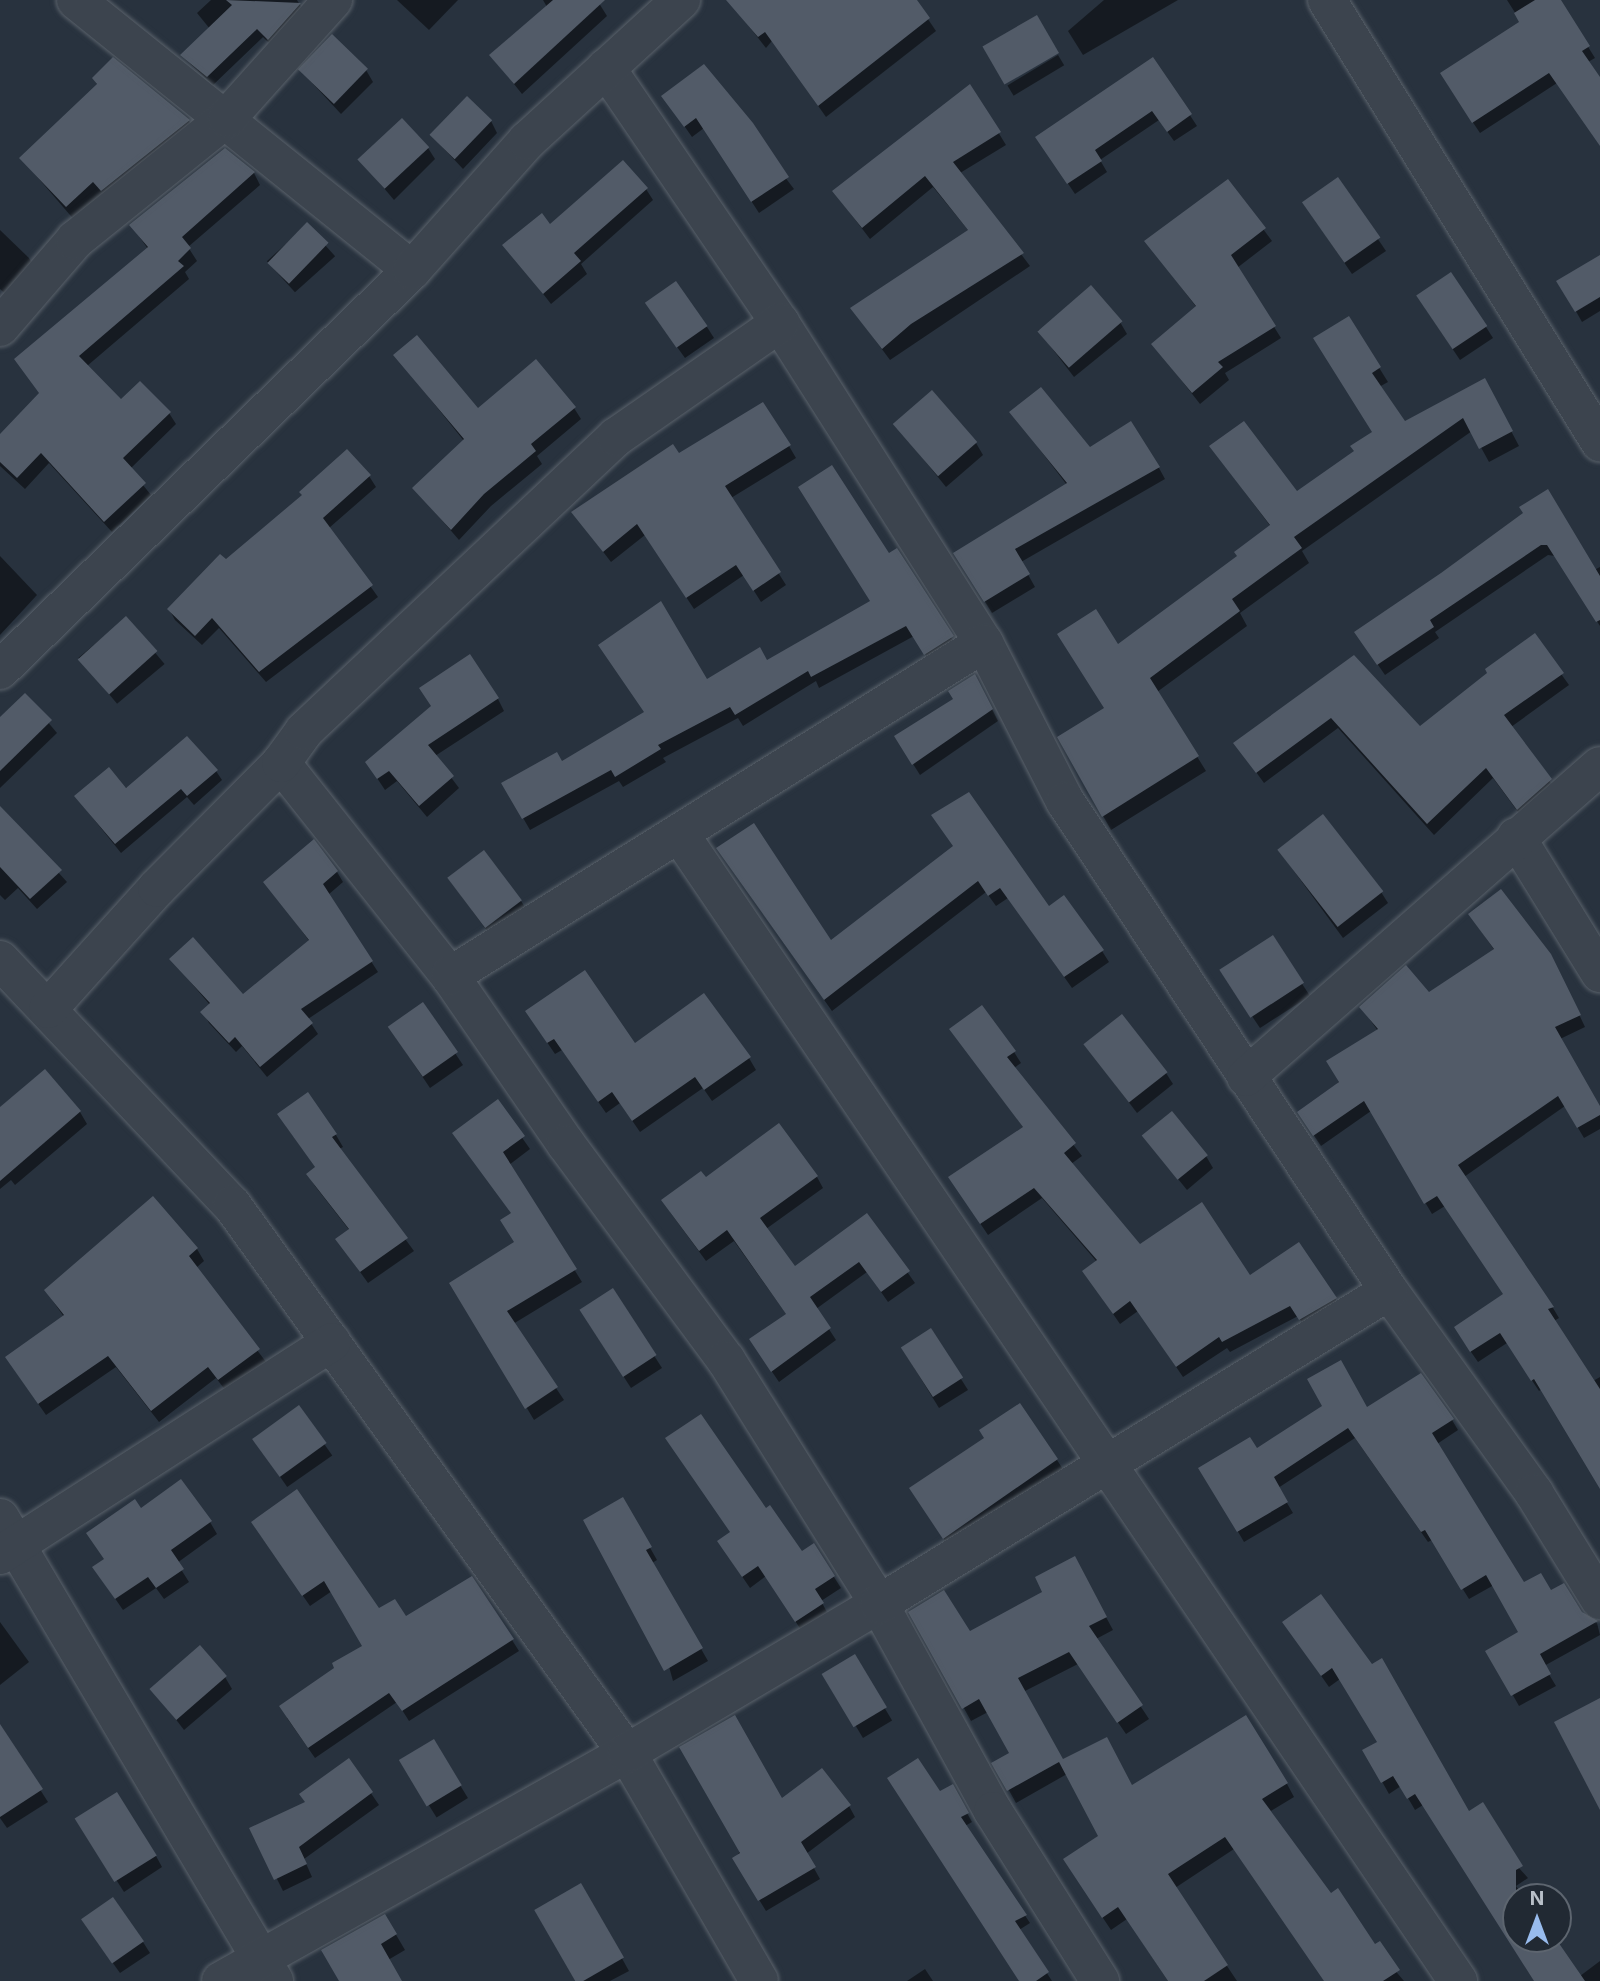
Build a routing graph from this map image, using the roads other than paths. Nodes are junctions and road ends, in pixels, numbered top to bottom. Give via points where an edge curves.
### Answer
1 (76, 0) edge
2 (333, 0) edge
3 (681, 0) edge
4 (1327, 0) edge
5 (606, 68) junction
6 (227, 118) junction
7 (412, 270) junction
8 (780, 323) junction
9 (0, 327) edge
10 (1600, 442) edge
11 (984, 643) junction
12 (0, 670) edge
13 (281, 763) junction
14 (1600, 766) edge
15 (681, 836) junction
16 (1516, 837) junction
17 (0, 960) edge
18 (1600, 973) edge
19 (450, 976) junction
20 (48, 1009) junction
21 (1246, 1077) junction
22 (1389, 1291) junction
23 (332, 1342) junction
24 (1107, 1465) junction
25 (6, 1539) edge
26 (1600, 1600) edge
27 (880, 1604) junction
28 (627, 1753) junction
29 (267, 1971) edge
30 (221, 1981) edge
31 (759, 1981) edge
32 (1101, 1981) edge
33 (1458, 1981) edge

1 - 6 street
2 - 6 street
3 - 5 street
4 - 10 street
5 - 7 street via 527,141
5 - 8 street
6 - 7 street
6 - 9 street via 75,240
7 - 12 street
8 - 11 street
8 - 13 street via 615,437 304,731
11 - 15 street
11 - 21 street via 1065,801
13 - 19 street
13 - 20 street via 157,888
14 - 16 street
15 - 19 street
15 - 24 street
16 - 18 street
16 - 21 street
17 - 20 street
19 - 27 street via 566,1144 726,1360
20 - 23 street via 232,1205
21 - 22 street
22 - 24 street
22 - 26 street via 1534,1493
23 - 25 street
23 - 28 street
24 - 27 street
24 - 33 street
25 - 29 street
27 - 28 street
27 - 32 street via 993,1811
28 - 29 street
28 - 31 street
29 - 30 street

